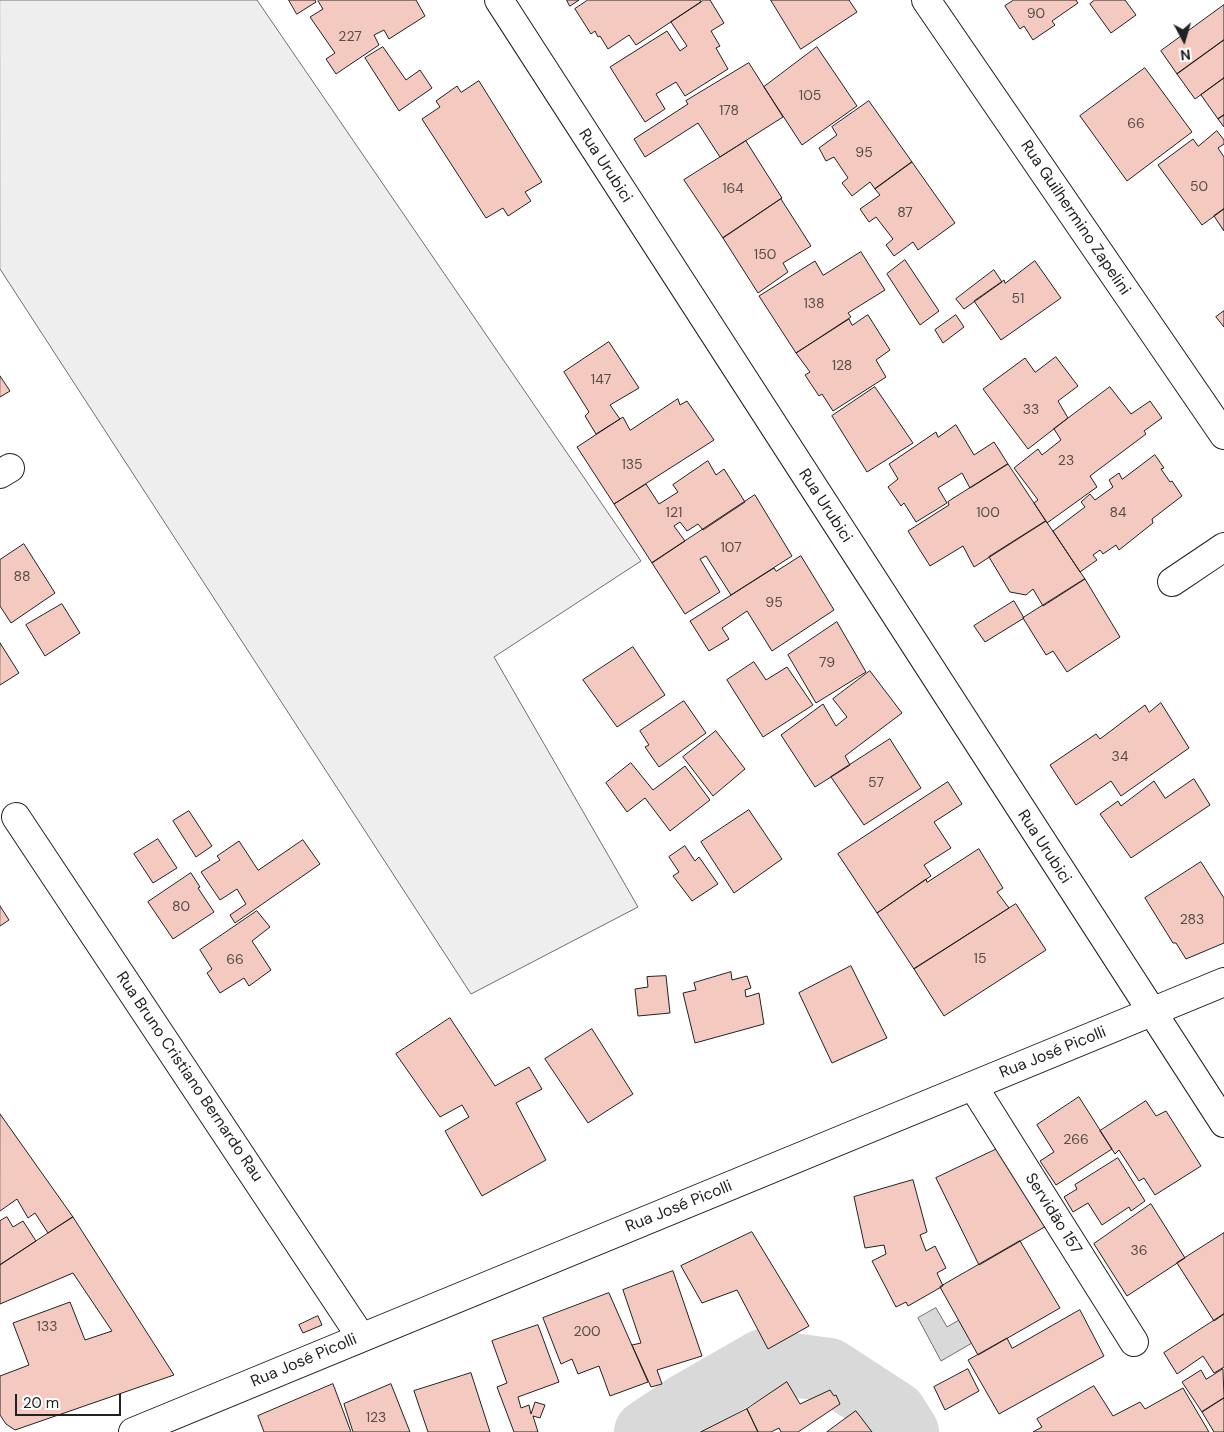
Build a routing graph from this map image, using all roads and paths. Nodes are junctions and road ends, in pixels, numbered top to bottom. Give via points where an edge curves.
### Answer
1 (499, 0) edge
2 (926, 0) edge
3 (1224, 435) edge
4 (1224, 547) edge
5 (1172, 582) dead end
6 (16, 817) dead end
7 (1224, 982) edge
8 (1151, 1012) junction
9 (973, 1086) junction
10 (1224, 1123) edge
11 (361, 1337) junction
12 (1134, 1342) dead end
13 (133, 1432) edge

1 - 8 street, Rua Urubici
2 - 3 street, Rua Guilhermino Zapelini
4 - 5 street
6 - 11 street, Rua Bruno Cristiano Bernardo Rau
7 - 8 street, Rua José Picolli
8 - 9 street, Rua José Picolli
8 - 10 street, Rua Urubici
9 - 11 street, Rua José Picolli
9 - 12 street, Servidão 157
11 - 13 street, Rua José Picolli

